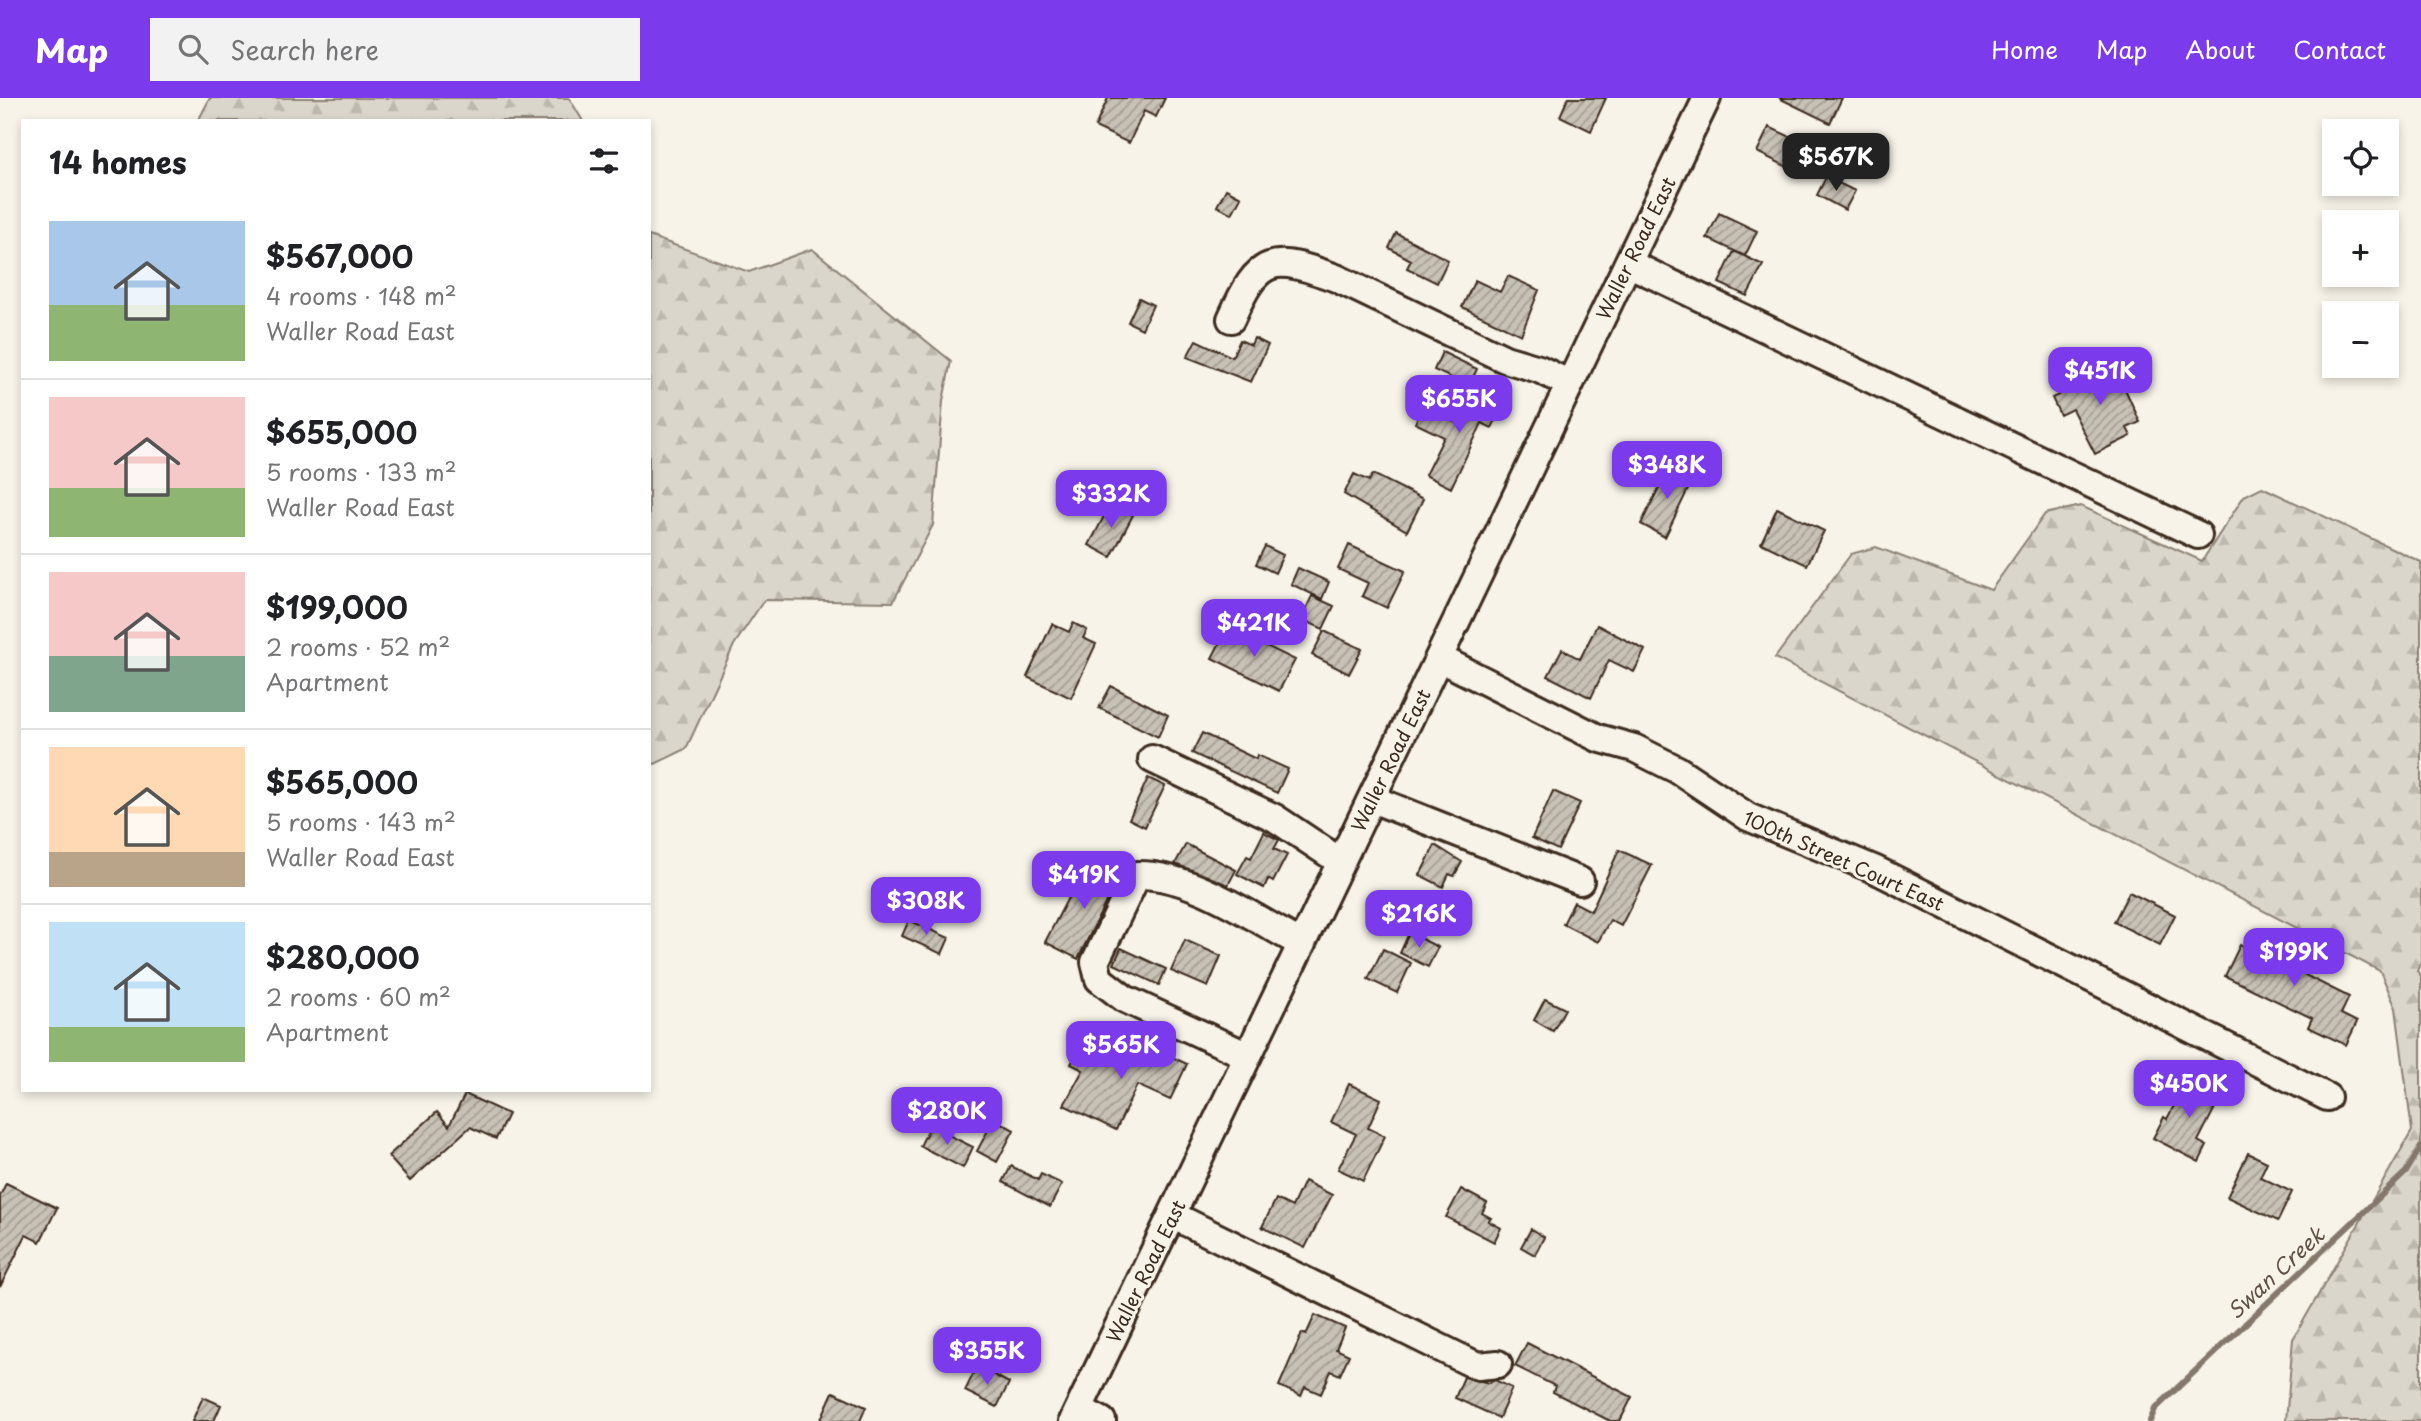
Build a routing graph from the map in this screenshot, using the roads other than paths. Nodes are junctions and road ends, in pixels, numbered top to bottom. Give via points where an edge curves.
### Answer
1 (1707, 98) edge
2 (1628, 263) junction
3 (1231, 318) dead end
4 (1570, 384) junction
5 (2198, 535) dead end
6 (1439, 658) junction
7 (1152, 760) dead end
8 (1372, 799) junction
9 (1341, 862) junction
10 (1580, 881) dead end
11 (1302, 944) junction
12 (1248, 1056) junction
13 (2327, 1097) dead end
14 (1172, 1215) junction
15 (1498, 1364) dead end
16 (1085, 1417) edge

1 - 2 street, Waller Road East
2 - 4 street, Waller Road East
2 - 5 street
3 - 4 street via 1260,268 1279,264 1307,267 1505,359
4 - 6 street, Waller Road East
6 - 8 street, Waller Road East
6 - 13 street, 100th Street Court East via 1598,738 1634,748 1678,770 1748,817 1876,870
7 - 9 street via 1276,818
8 - 9 street, Waller Road East
8 - 10 street
9 - 11 street, Waller Road East
11 - 12 street, Waller Road East
11 - 12 street via 1185,882 1156,875 1137,875 1107,937 1096,962 1099,979 1125,999
12 - 14 street, Waller Road East
14 - 15 street via 1467,1361 1478,1366
14 - 16 street, Waller Road East

